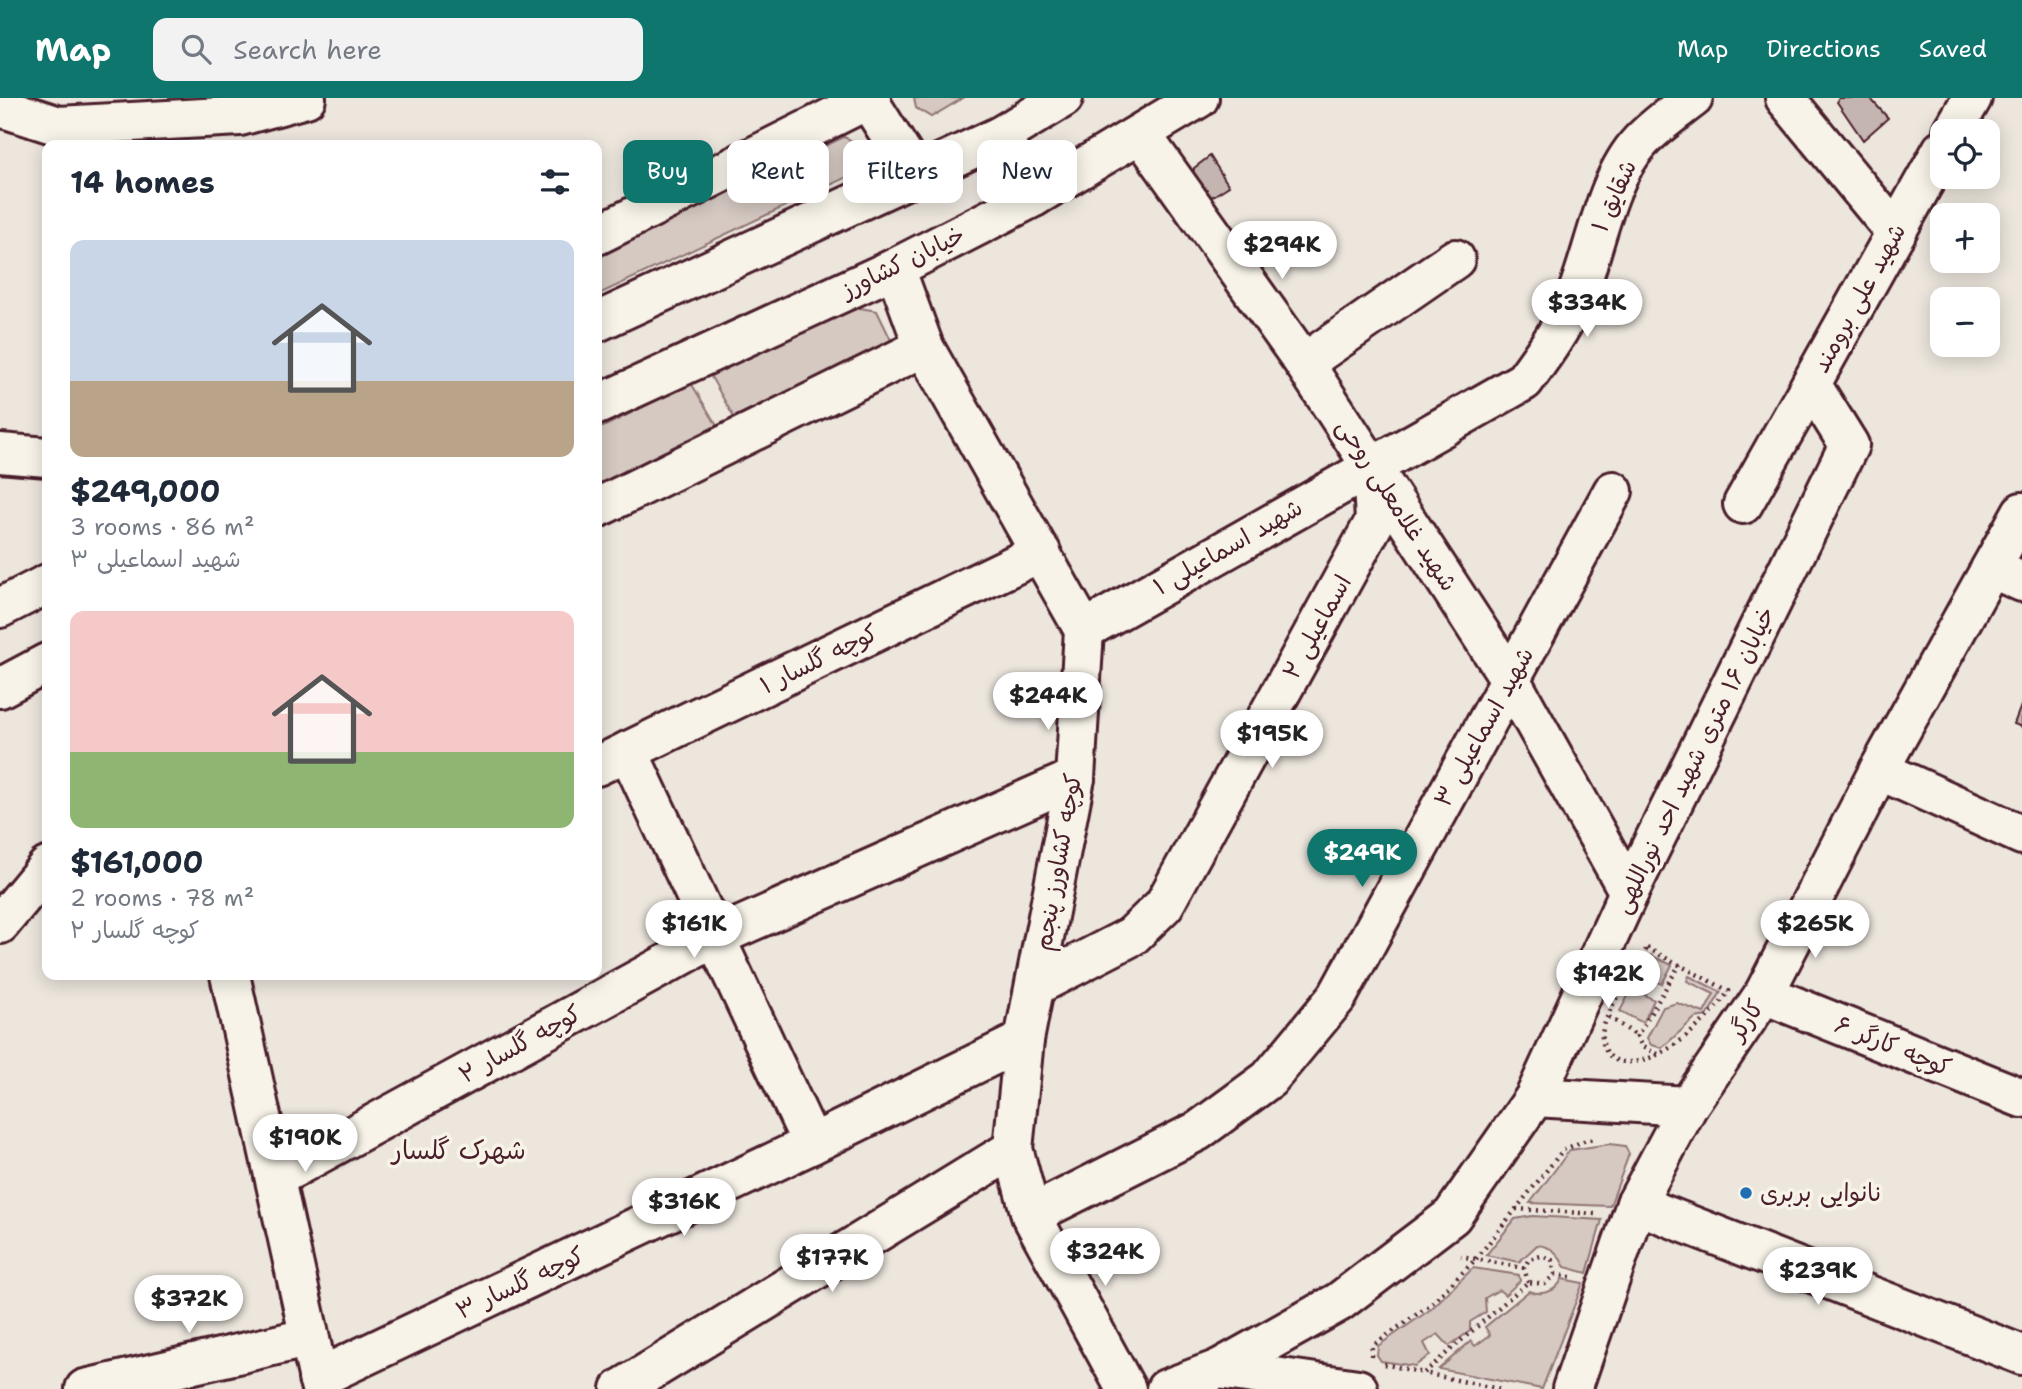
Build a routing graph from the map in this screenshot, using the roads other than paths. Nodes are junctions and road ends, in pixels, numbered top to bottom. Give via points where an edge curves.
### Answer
1 (306, 98) edge
2 (1063, 98) edge
3 (1199, 98) edge
4 (1693, 98) edge
5 (1785, 98) edge
6 (1972, 98) edge
7 (868, 99) edge
8 (0, 107) edge
9 (1960, 119) edge
10 (1152, 131) junction
11 (61, 136) edge
12 (1000, 136) junction
13 (893, 140) edge
14 (1002, 140) edge
15 (963, 152) edge
16 (1930, 172) edge
17 (1077, 173) edge
18 (850, 203) edge
19 (1022, 203) edge
20 (602, 233) edge
21 (1896, 233) junction
22 (1455, 258) dead end
23 (900, 265) junction
24 (602, 320) edge
25 (924, 347) junction
26 (1304, 363) junction
27 (1811, 384) junction
28 (602, 403) edge
29 (1849, 445) joint
30 (0, 453) edge
31 (42, 457) edge
32 (1372, 465) junction
33 (1613, 491) dead end
34 (1743, 504) dead end
35 (602, 506) edge
36 (2022, 512) edge
37 (1041, 552) junction
38 (2006, 575) edge
39 (42, 587) edge
40 (0, 608) edge
41 (1084, 630) junction
42 (42, 666) edge
43 (1510, 679) junction
44 (0, 688) edge
45 (612, 759) edge
46 (1879, 770) junction
47 (1075, 778) junction
48 (2022, 835) edge
49 (42, 873) edge
50 (1629, 892) junction
51 (0, 924) edge
52 (716, 937) junction
53 (231, 980) edge
54 (1035, 986) junction
55 (1764, 994) junction
56 (1024, 1041) junction
57 (1535, 1097) junction
58 (2022, 1098) edge
59 (1688, 1106) junction
60 (813, 1144) junction
61 (1013, 1149) junction
62 (275, 1178) junction
63 (1636, 1204) junction
64 (1031, 1216) junction
65 (307, 1338) junction
66 (2022, 1355) edge
67 (1219, 1369) junction
68 (319, 1384) edge
69 (85, 1389) edge
70 (621, 1389) edge
71 (1126, 1389) edge
72 (1166, 1389) edge
73 (1358, 1389) edge
74 (1572, 1389) edge

1 - 11 street via 240,116
2 - 12 street
3 - 10 street, خیابان کشاورز
4 - 32 street, شقایق ۱ via 1639,143 1628,160 1602,212 1575,299 1550,346 1524,381
5 - 21 street
6 - 9 street
7 - 13 street
7 - 20 street
8 - 11 street
10 - 17 street, خیابان کشاورز
10 - 23 street via 938,265
10 - 26 street, شهید غلامعلی روحی
12 - 14 street
12 - 15 street
16 - 21 street, شهید علی برومند
18 - 24 street
19 - 23 street, خیابان کشاورز
21 - 27 street, شهید علی برومند
22 - 26 street
23 - 25 street
23 - 28 street, خیابان کشاورز
25 - 35 street
25 - 37 street
26 - 32 street, شهید غلامعلی روحی
27 - 29 street, شهید علی برومند
27 - 34 street
29 - 50 street, خیابان ۱۶ متری شهید احد نوراللهی
30 - 31 street
32 - 41 street, شهید اسماعیلی ۱
32 - 43 street, شهید غلامعلی روحی
32 - 54 street, اسماعیلی ۲ via 1375,521 1164,905 1132,936
33 - 43 street, شهید اسماعیلی ۳
36 - 38 street, کارگر
37 - 41 street
37 - 45 street, کوچه گلسار ۱
38 - 46 street, کارگر
39 - 40 street
41 - 47 street, کوچه کشاورز پنجم
42 - 44 street
43 - 50 street, شهید غلامعلی روحی
43 - 64 street, شهید اسماعیلی ۳ via 1337,997 1269,1079 1198,1131
45 - 52 street
46 - 48 street
46 - 55 street, کارگر
47 - 52 street, کوچه گلسار ۲
47 - 54 street, کوچه کشاورز پنجم
49 - 51 street
50 - 57 street, خیابان ۱۶ متری شهید احد نوراللهی
52 - 60 street
52 - 62 street, کوچه گلسار ۲
53 - 62 street
54 - 56 street, کوچه کشاورز پنجم
55 - 58 street, کوچه کارگر ۶
55 - 59 street, کارگر
56 - 60 street, کوچه گلسار ۳
56 - 61 street, کوچه کشاورز پنجم
57 - 59 street
57 - 67 street, خیابان ۱۶ متری شهید احد نوراللهی via 1452,1216 1339,1302
59 - 63 street, کارگر
60 - 68 street, کوچه گلسار ۳
61 - 64 street, کوچه کشاورز پنجم
61 - 70 street
62 - 65 street
63 - 66 street
63 - 74 street, کارگر
64 - 71 street, کوچه کشاورز پنجم
65 - 68 street
65 - 69 street
67 - 72 street, خیابان ۱۶ متری شهید احد نوراللهی
67 - 73 street

